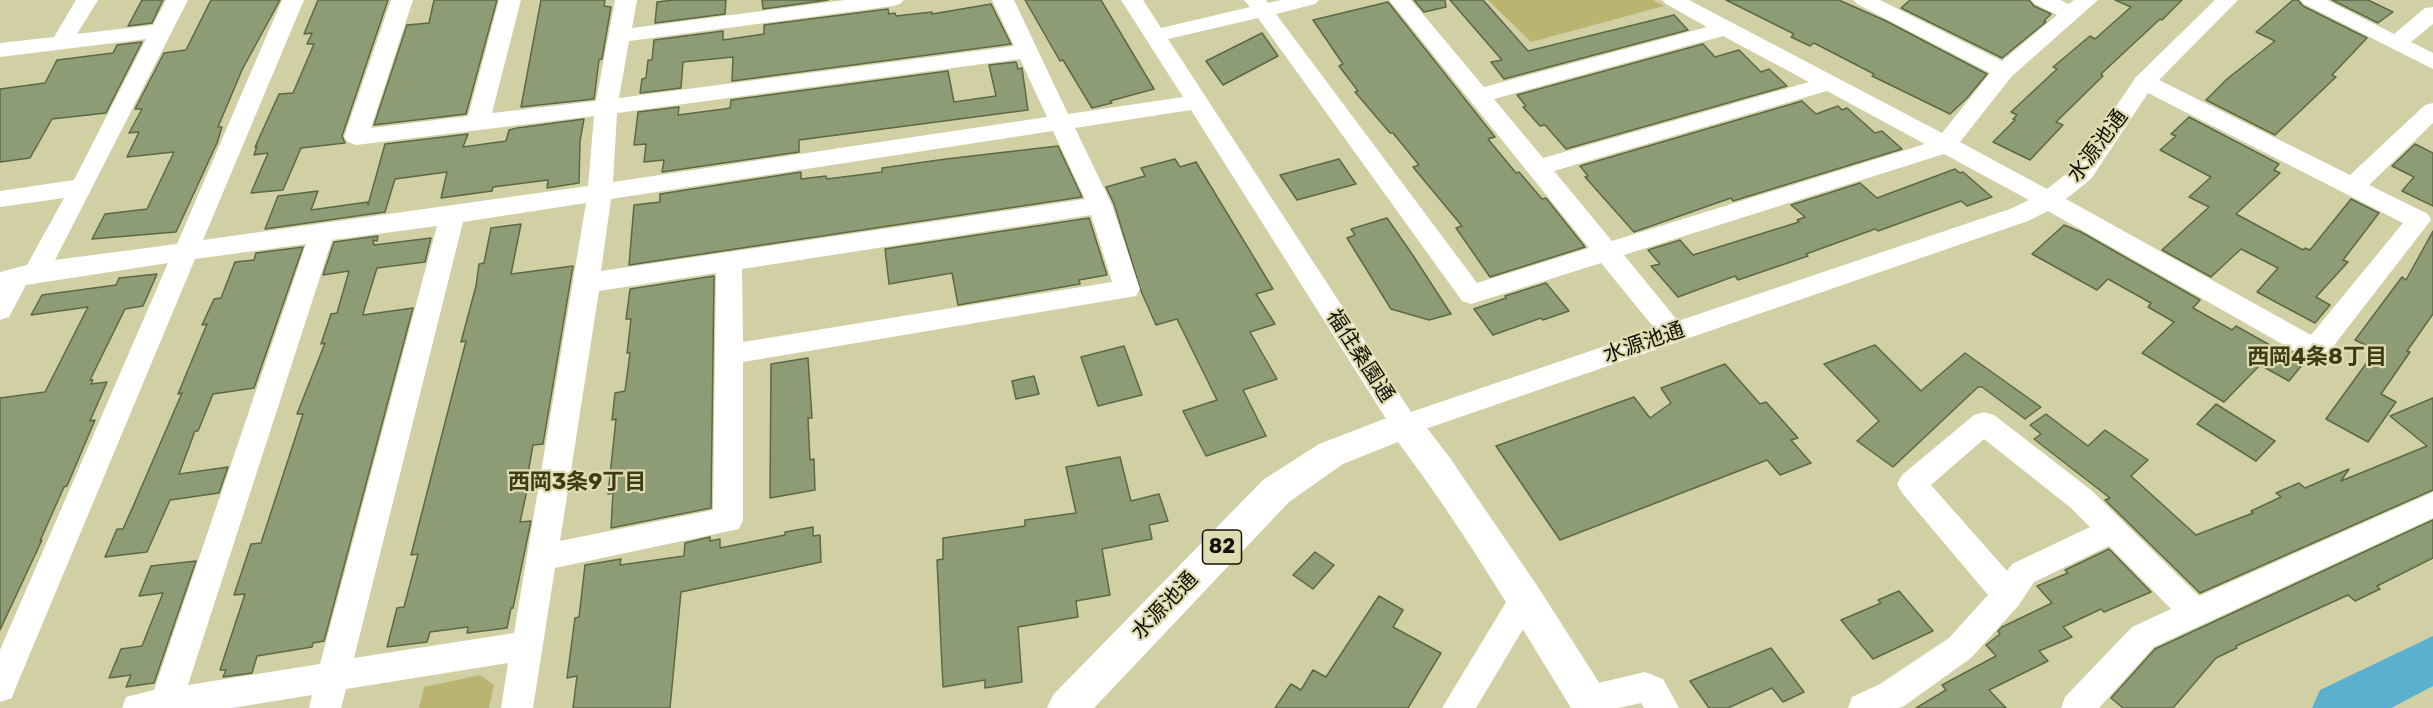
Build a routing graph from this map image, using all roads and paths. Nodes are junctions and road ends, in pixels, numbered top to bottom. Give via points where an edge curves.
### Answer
1 (87, 0) edge
2 (177, 0) edge
3 (293, 0) edge
4 (402, 0) edge
5 (510, 0) edge
6 (626, 0) edge
7 (893, 0) edge
8 (1003, 0) edge
9 (1131, 0) edge
10 (1308, 0) edge
11 (1400, 0) edge
12 (1673, 0) edge
13 (1864, 0) edge
14 (2042, 0) edge
15 (2227, 0) edge
16 (2311, 0) edge
17 (1259, 6) edge
18 (2079, 7) edge
19 (2433, 14) edge
20 (1726, 28) junction
21 (160, 31) junction
22 (620, 36) junction
23 (1154, 36) junction
24 (62, 42) junction
25 (2397, 42) junction
26 (0, 50) edge
27 (1027, 51) junction
28 (2433, 62) edge
29 (2004, 70) junction
30 (2144, 81) junction
31 (1830, 84) junction
32 (1478, 96) junction
33 (1196, 102) junction
34 (606, 107) junction
35 (2433, 110) edge
36 (478, 123) junction
37 (1061, 124) junction
38 (1944, 146) junction
39 (1537, 168) junction
40 (2353, 186) junction
41 (82, 187) junction
42 (600, 193) junction
43 (0, 199) edge
44 (2049, 200) junction
45 (1101, 205) junction
46 (452, 215) junction
47 (322, 234) junction
48 (1605, 252) junction
49 (186, 253) junction
50 (729, 260) junction
51 (18, 277) edge
52 (587, 283) junction
53 (0, 310) edge
54 (1673, 333) junction
55 (730, 354) junction
56 (1405, 425) junction
57 (2433, 504) edge
58 (2113, 530) junction
59 (543, 557) junction
60 (2008, 595) junction
61 (1525, 599) junction
62 (2195, 613) junction
63 (529, 645) junction
64 (0, 687) edge
65 (329, 693) edge
66 (1591, 703) edge
67 (156, 707) edge
68 (517, 708) edge
69 (1067, 708) edge
70 (1458, 708) edge
71 (1664, 708) edge
72 (1864, 708) edge
73 (2077, 708) edge

1 - 24 street
2 - 21 street
3 - 49 street
4 - 36 street via 356,137
5 - 36 street
6 - 22 street
7 - 22 street
8 - 27 street
9 - 23 street, 福住桑園通
10 - 17 street
11 - 32 street
12 - 20 street
13 - 29 street
14 - 18 street
15 - 30 street, 水源池通
16 - 25 street
17 - 23 street
17 - 48 street via 1471,294
18 - 29 street
19 - 25 street
20 - 31 street
20 - 32 street
21 - 24 street
21 - 41 street
22 - 34 street
23 - 33 street, 福住桑園通
24 - 26 street
25 - 28 street
27 - 34 street
27 - 37 street
29 - 38 street
30 - 40 street
30 - 44 street, 水源池通 via 2083,173
31 - 38 street
31 - 39 street
32 - 39 street
33 - 37 street
33 - 56 street, 福住桑園通
34 - 36 street
34 - 42 street
35 - 40 street
37 - 42 street
37 - 45 street
38 - 44 street
38 - 48 street
39 - 48 street
40 - 44 street via 2419,220 2315,350
41 - 43 street
41 - 51 street
42 - 46 street
42 - 52 street
44 - 54 street, 水源池通 via 2019,215
45 - 50 street
45 - 55 street via 1127,289
46 - 47 street
46 - 65 street
47 - 49 street
47 - 67 street
48 - 54 street
49 - 51 street
49 - 64 street
50 - 52 street
50 - 55 street
51 - 53 street
52 - 59 street
54 - 56 street, 水源池通
55 - 59 street via 728,520
56 - 61 main road, 福住桑園通
56 - 69 main road, 水源池通 / 82 via 1331,454 1276,491
57 - 62 street
58 - 60 street via 2023,573
58 - 60 street via 2081,499 1984,423 1912,484
58 - 62 street
59 - 63 street
60 - 72 street via 1960,648 1892,695
61 - 66 main road, 福住桑園通
61 - 70 street
62 - 73 street via 2143,637
63 - 65 street
63 - 68 street
65 - 67 street
66 - 71 street via 1645,687

